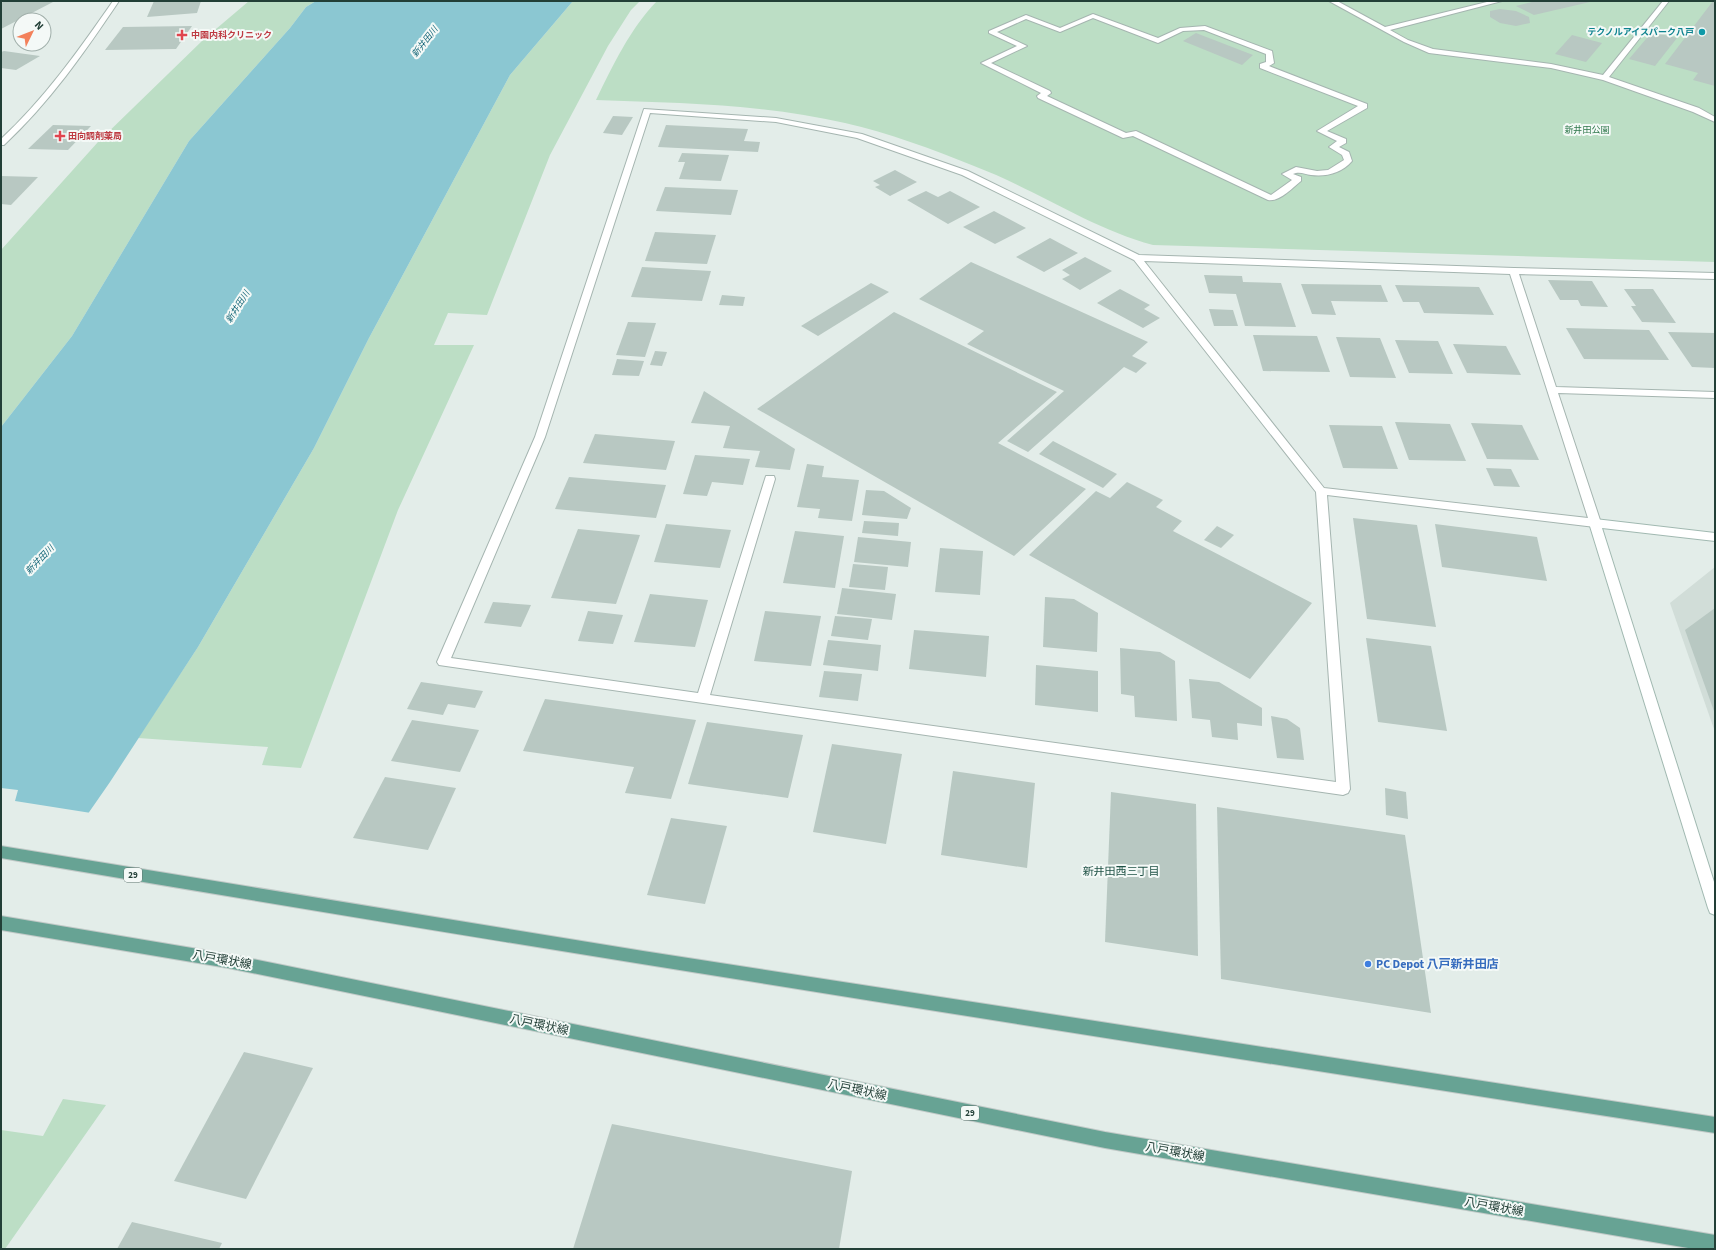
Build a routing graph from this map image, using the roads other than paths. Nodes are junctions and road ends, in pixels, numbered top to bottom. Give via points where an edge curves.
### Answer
1 (116, 1) edge
2 (1332, 1) edge
3 (1498, 1) edge
4 (1666, 1) edge
5 (1026, 17) joint
6 (1385, 29) junction
7 (1605, 78) junction
8 (1715, 120) edge
9 (1, 142) edge
10 (1137, 258) junction
11 (1514, 271) junction
12 (1715, 276) edge
13 (1553, 390) junction
14 (1715, 395) edge
15 (770, 479) dead end
16 (1321, 491) junction
17 (1595, 524) junction
18 (1715, 537) edge
19 (702, 699) junction
20 (1, 852) edge
21 (1715, 908) edge
22 (1, 923) edge
23 (1715, 1125) edge
24 (1715, 1244) edge

1 - 9 street via 78,57 27,119
2 - 6 street
3 - 6 street
4 - 7 street
5 - 5 street via 1060,30 1093,16 1158,41 1182,29 1205,28 1269,53 1270,63 1263,66 1364,106 1321,131 1343,141 1334,147 1346,154 1348,161 1340,170 1326,173 1308,173 1296,169 1286,174 1298,179 1271,198 1133,133 1126,136 1041,96 1047,93 985,64 1023,46 991,32
6 - 7 street via 1406,41 1432,50 1551,66
7 - 8 street
10 - 11 street
10 - 16 street
10 - 19 street via 965,173 859,136 776,120 648,110 540,437 443,662
11 - 12 street
11 - 13 street
13 - 14 street
13 - 17 street
15 - 19 street
16 - 17 street
16 - 19 street via 1343,789
17 - 18 street
17 - 21 street
20 - 23 main road, 29 via 264,897 1118,1034
22 - 24 main road, 八戸環状線 / 29 via 228,961 1105,1140

